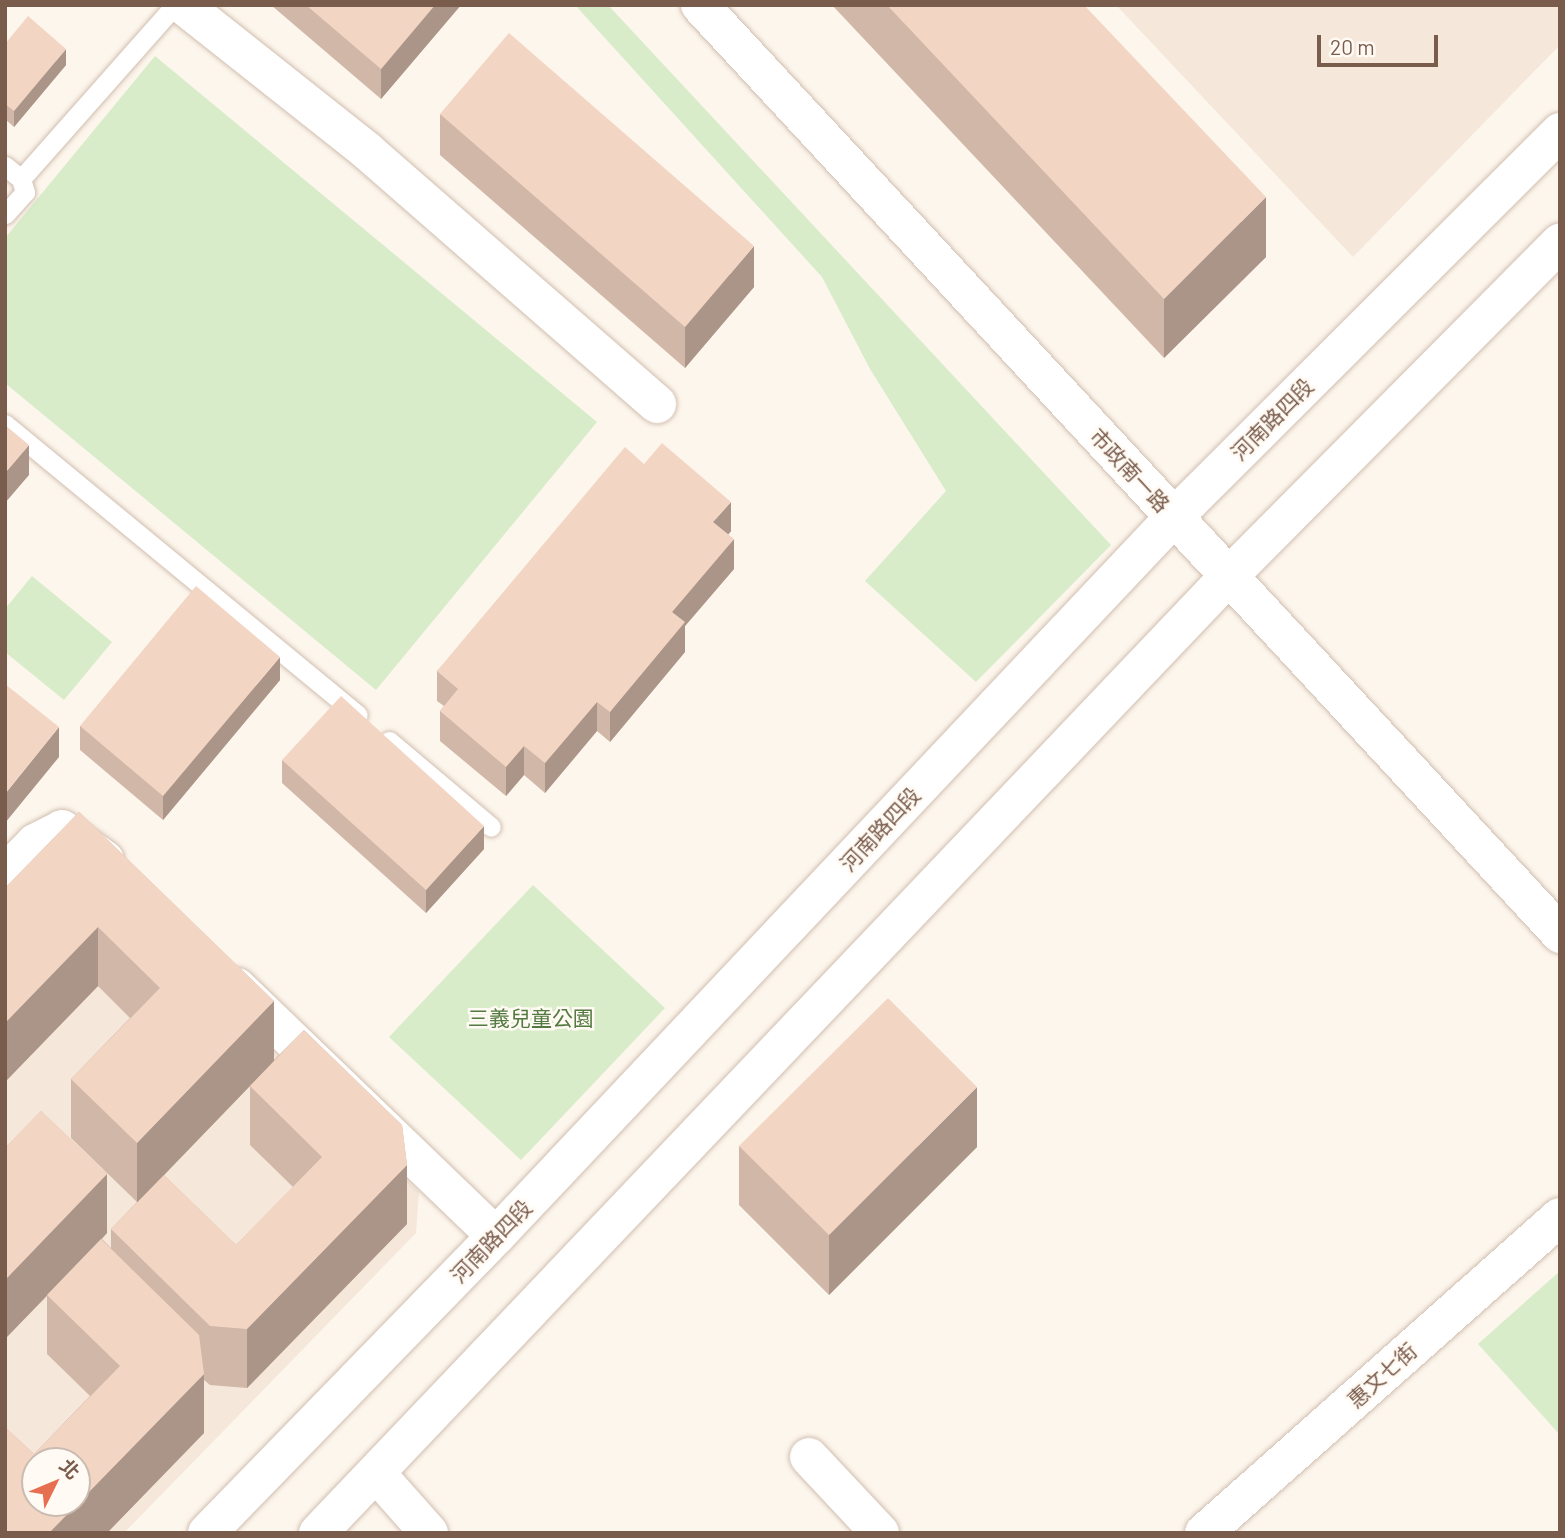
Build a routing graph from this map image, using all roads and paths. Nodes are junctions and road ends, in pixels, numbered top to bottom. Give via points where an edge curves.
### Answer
1 (174, 5) edge
2 (183, 5) edge
3 (700, 5) edge
4 (1560, 132) edge
5 (5, 166) edge
6 (21, 179) junction
7 (5, 214) edge
8 (1560, 243) edge
9 (657, 404) dead end
10 (5, 424) edge
11 (1174, 517) junction
12 (1229, 576) junction
13 (491, 827) dead end
14 (5, 874) edge
15 (131, 885) edge
16 (1560, 934) edge
17 (210, 961) edge
18 (1560, 1217) edge
19 (496, 1236) junction
20 (809, 1457) dead end
21 (376, 1473) junction
22 (207, 1533) edge
23 (318, 1533) edge
24 (429, 1533) edge
25 (880, 1533) edge
26 (1204, 1533) edge

1 - 6 lane
2 - 9 street via 367,151
3 - 11 street, 市政南一路
4 - 11 street, 河南路四段
5 - 6 lane
6 - 7 lane via 25,192
8 - 12 street
10 - 13 lane
11 - 12 street, 市政南一路
11 - 19 street, 河南路四段
12 - 16 street, 市政南一路
12 - 21 street
14 - 15 street via 35,843 62,829 92,847
17 - 19 street
18 - 26 street, 惠文七街
19 - 22 street, 河南路四段
20 - 25 street
21 - 23 street
21 - 24 street

